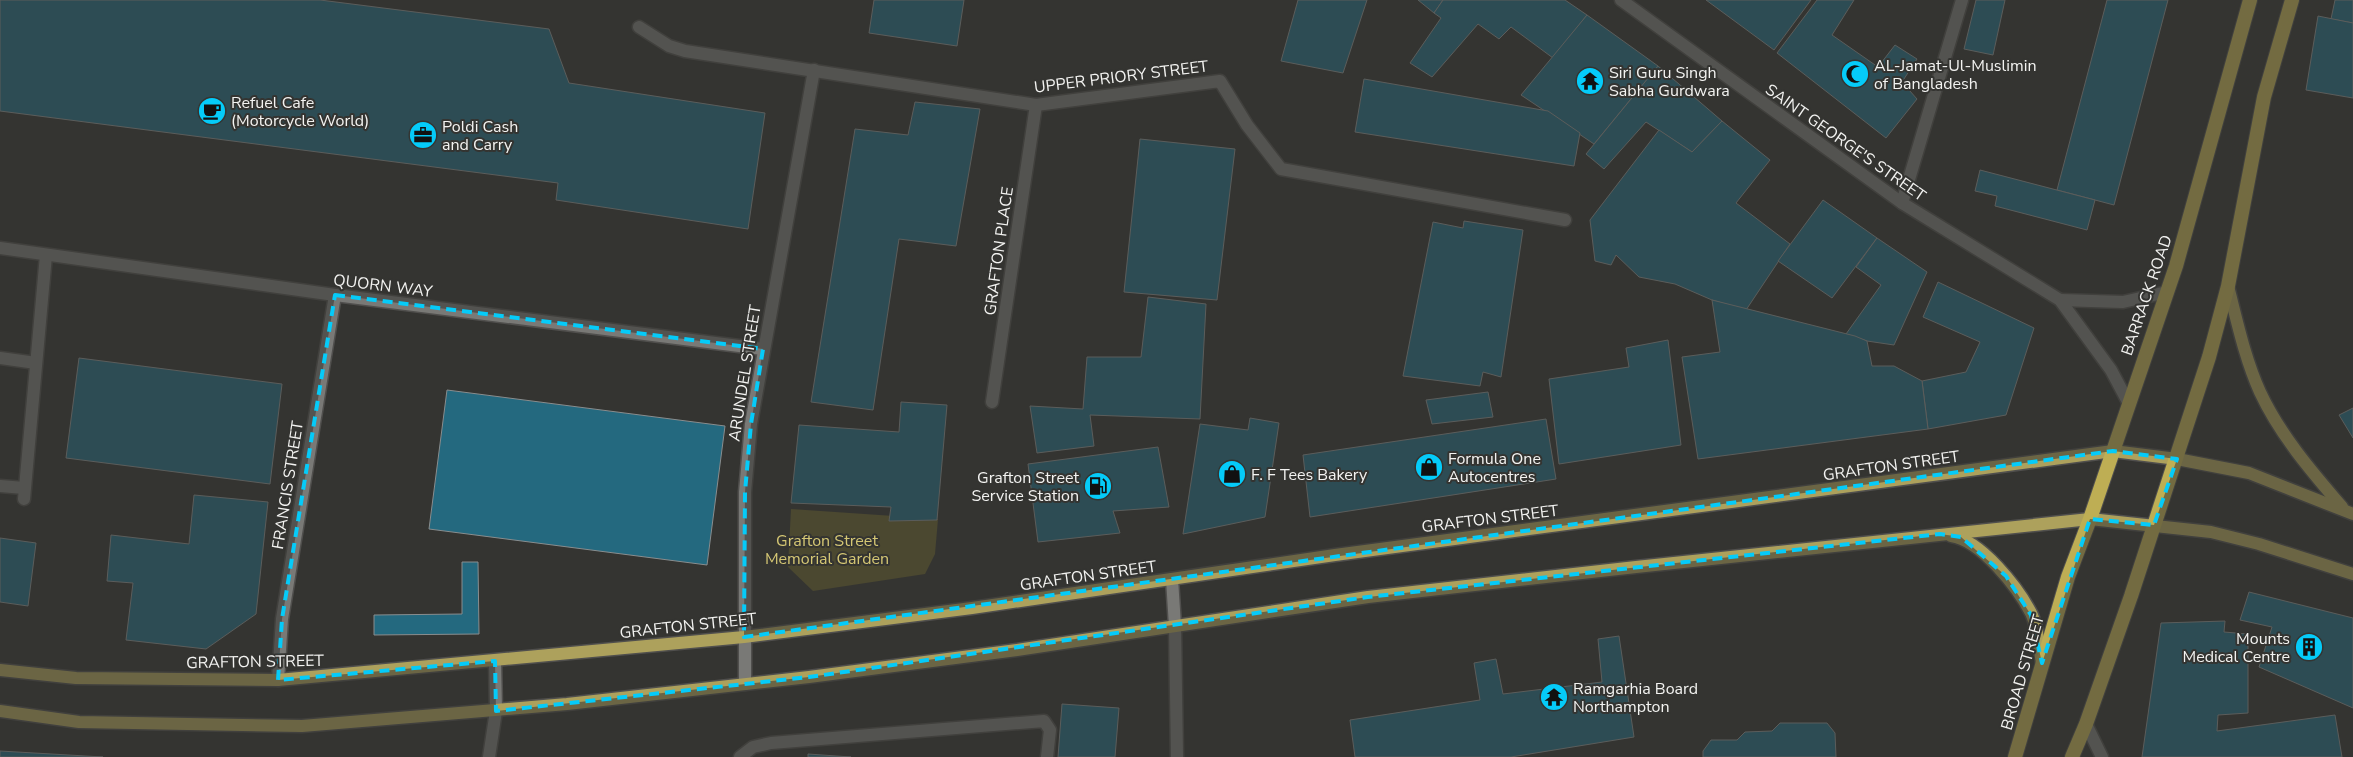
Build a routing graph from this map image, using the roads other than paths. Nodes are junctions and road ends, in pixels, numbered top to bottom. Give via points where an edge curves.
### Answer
1 (1621, 0) edge
2 (1962, 0) edge
3 (2250, 0) edge
4 (2292, 0) edge
5 (639, 27) dead end
6 (814, 70) junction
7 (1036, 105) junction
8 (1902, 203) junction
9 (1565, 220) dead end
10 (0, 248) edge
11 (46, 255) junction
12 (2228, 286) junction
13 (2167, 292) junction
14 (334, 295) junction
15 (2060, 300) junction
16 (763, 349) junction
17 (0, 358) edge
18 (36, 363) junction
19 (992, 402) dead end
20 (2128, 402) junction
21 (2113, 451) junction
22 (2177, 460) junction
23 (0, 486) edge
24 (2349, 511) edge
25 (2090, 520) junction
26 (2154, 525) junction
27 (1940, 534) junction
28 (2353, 574) edge
29 (1172, 579) junction
30 (2062, 598) joint
31 (1175, 626) junction
32 (744, 637) junction
33 (495, 661) junction
34 (2042, 663) junction
35 (0, 670) edge
36 (278, 680) junction
37 (745, 684) junction
38 (0, 711) edge
39 (496, 711) junction
40 (2086, 724) junction
41 (489, 757) edge
42 (740, 757) edge
43 (1047, 757) edge
44 (1177, 757) edge
45 (2015, 757) edge
46 (2072, 757) edge
47 (2102, 757) edge

1 - 8 street, SAINT GEORGE'S STREET
2 - 8 street
3 - 13 highway, BARRACK ROAD
4 - 12 highway via 2264,97
5 - 6 street, UPPER PRIORY STREET via 669,46 685,51
6 - 7 street, UPPER PRIORY STREET
6 - 16 street, ARUNDEL STREET
7 - 9 street, UPPER PRIORY STREET via 1220,81 1247,125 1282,170
7 - 19 street, GRAFTON PLACE
8 - 15 street, SAINT GEORGE'S STREET
10 - 11 street, QUORN WAY
11 - 14 street, QUORN WAY
11 - 18 street
12 - 22 highway
12 - 24 main road via 2240,331 2269,410 2314,474
13 - 15 street, SAINT GEORGE'S STREET via 2123,302
13 - 20 highway, BARRACK ROAD
14 - 16 street, QUORN WAY
14 - 36 street, FRANCIS STREET via 282,619
15 - 20 street, SAINT GEORGE'S STREET via 2111,370
16 - 32 street, ARUNDEL STREET via 750,424 745,492
17 - 18 street
18 - 23 street via 24,494
20 - 21 highway, BARRACK ROAD
21 - 22 main road, GRAFTON STREET
21 - 25 highway, BARRACK ROAD
21 - 29 main road, GRAFTON STREET via 1344,553
22 - 24 main road, GRAFTON STREET via 2249,473
22 - 26 highway
25 - 26 main road
25 - 27 main road
25 - 30 highway, BARRACK ROAD
26 - 28 main road via 2211,532
26 - 40 highway
27 - 31 main road via 1378,596
27 - 34 main road via 1961,537 2006,576 2031,614
29 - 31 street
29 - 32 main road, GRAFTON STREET
30 - 34 highway, BROAD STREET
31 - 37 main road via 1017,650
31 - 44 street
32 - 33 main road, GRAFTON STREET
32 - 37 street, ARUNDEL STREET
33 - 36 main road, GRAFTON STREET
33 - 39 street
34 - 45 highway, BROAD STREET
35 - 36 main road, GRAFTON STREET via 76,678
37 - 39 main road
38 - 39 main road via 79,722 302,726
39 - 41 street
40 - 46 highway
40 - 47 street
42 - 43 street via 753,747 771,743 1044,721 1050,730

